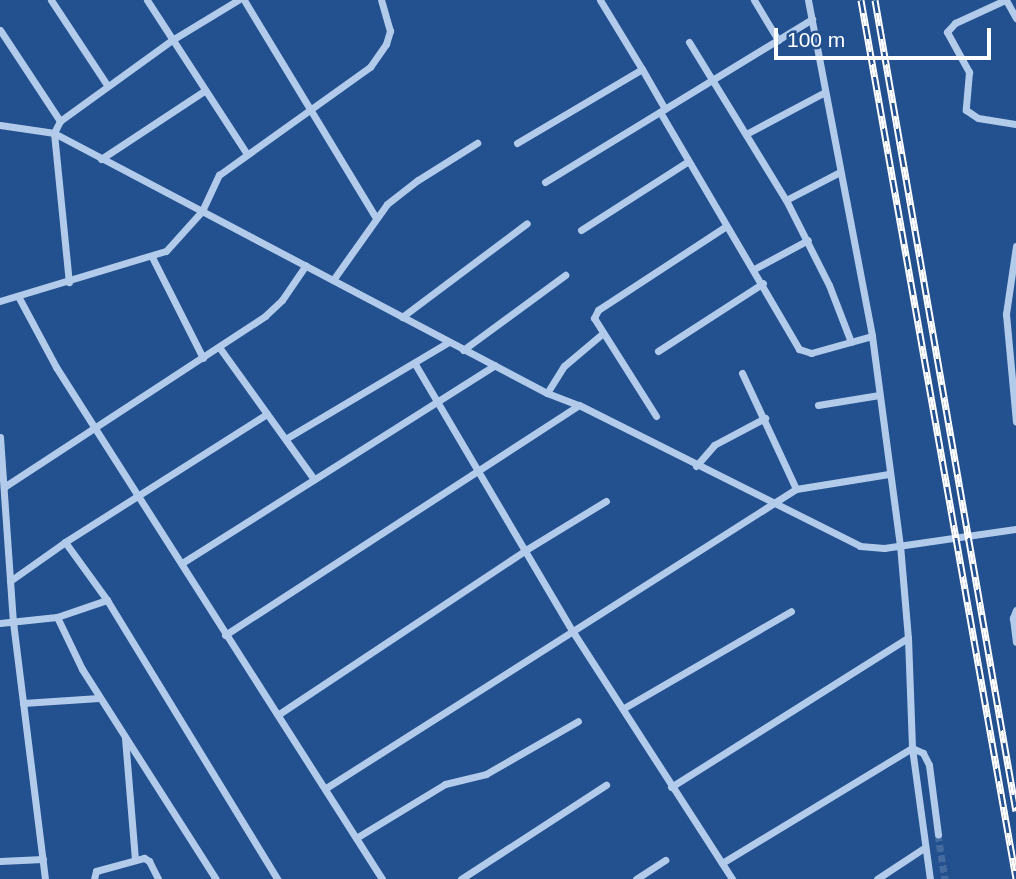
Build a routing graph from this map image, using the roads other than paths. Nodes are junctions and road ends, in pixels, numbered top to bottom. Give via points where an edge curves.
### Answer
1 (51, 0) edge
2 (147, 0) edge
3 (238, 0) edge
4 (244, 0) edge
5 (380, 0) edge
6 (600, 0) edge
7 (754, 0) edge
8 (808, 0) edge
9 (1006, 0) edge
10 (1016, 18) edge
11 (811, 19) junction
12 (0, 30) edge
13 (172, 40) junction
14 (778, 40) junction
15 (689, 42) dead end
16 (642, 69) junction
17 (713, 80) junction
18 (107, 85) junction
19 (204, 91) junction
20 (825, 92) junction
21 (662, 110) junction
22 (312, 112) junction
23 (60, 121) junction
24 (1016, 124) edge
25 (0, 125) edge
26 (54, 133) junction
27 (746, 134) junction
28 (477, 143) dead end
29 (517, 143) dead end
30 (247, 154) junction
31 (101, 159) junction
32 (687, 162) junction
33 (840, 173) junction
34 (545, 182) dead end
35 (786, 200) junction
36 (202, 211) junction
37 (376, 218) junction
38 (527, 223) dead end
39 (725, 227) junction
40 (581, 230) dead end
41 (808, 240) junction
42 (1016, 246) edge
43 (152, 257) junction
44 (306, 265) junction
45 (754, 269) junction
46 (565, 275) dead end
47 (333, 280) junction
48 (69, 282) junction
49 (763, 283) junction
50 (18, 296) junction
51 (0, 301) edge
52 (1006, 314) junction
53 (1016, 316) edge
54 (402, 317) junction
55 (603, 333) junction
56 (872, 336) junction
57 (449, 342) junction
58 (851, 342) junction
59 (219, 347) junction
60 (463, 350) junction
61 (659, 351) dead end
62 (204, 358) junction
63 (415, 364) junction
64 (495, 365) junction
65 (742, 373) dead end
66 (547, 393) junction
67 (879, 395) junction
68 (437, 402) junction
69 (579, 405) junction
70 (818, 405) dead end
71 (267, 414) junction
72 (656, 416) dead end
73 (765, 418) junction
74 (1016, 422) edge
75 (95, 429) junction
76 (0, 438) edge
77 (287, 439) junction
78 (696, 466) junction
79 (478, 471) junction
80 (889, 474) junction
81 (314, 479) junction
82 (4, 486) junction
83 (796, 489) junction
84 (138, 496) junction
85 (606, 501) dead end
86 (773, 503) junction
87 (1016, 529) edge
88 (65, 542) junction
89 (900, 545) junction
90 (524, 551) junction
91 (181, 563) junction
92 (10, 581) junction
93 (107, 600) junction
94 (1016, 610) edge
95 (791, 611) dead end
96 (57, 617) junction
97 (13, 622) junction
98 (0, 623) edge
99 (573, 632) junction
100 (225, 635) junction
101 (908, 638) junction
102 (1016, 642) edge
103 (99, 698) junction
104 (23, 703) junction
105 (624, 708) junction
106 (279, 714) junction
107 (578, 721) dead end
108 (125, 737) junction
109 (912, 748) junction
110 (606, 785) dead end
111 (671, 787) junction
112 (326, 788) junction
113 (938, 834) tunnel mouth
114 (356, 838) junction
115 (924, 848) junction
116 (43, 859) junction
117 (0, 860) edge
118 (135, 860) junction
119 (665, 860) dead end
120 (722, 863) junction
121 (45, 879) edge
122 (94, 879) edge
123 (158, 879) edge
124 (216, 879) edge
125 (278, 879) edge
126 (382, 879) edge
127 (461, 879) edge
128 (636, 879) edge
129 (733, 879) edge
130 (877, 879) edge
131 (930, 879) edge

1 - 18 street
2 - 13 street
3 - 13 street
4 - 22 street
5 - 22 street via 390,31 386,44 370,67
6 - 16 street
7 - 14 street
8 - 11 street
9 - 10 street
9 - 24 street via 955,23 947,32 968,72 966,110 978,118
11 - 14 street
11 - 20 street
12 - 23 street
13 - 18 street
13 - 19 street
14 - 17 street
15 - 17 street
16 - 21 street
16 - 29 street
17 - 21 street
17 - 27 street
18 - 23 street
19 - 30 street
19 - 31 street
20 - 27 street
20 - 33 street
21 - 32 street
21 - 34 street
22 - 30 street
22 - 37 street
23 - 26 street
25 - 26 street
26 - 31 street
26 - 48 street
27 - 35 street
28 - 37 street via 397,195
30 - 36 street via 219,175
31 - 36 street
32 - 39 street
32 - 40 street
33 - 35 street
33 - 56 street
35 - 41 street
36 - 43 street via 176,243
36 - 44 street
37 - 47 street
38 - 54 street
39 - 45 street
39 - 55 street via 598,310 594,318
41 - 45 street
41 - 58 street
42 - 52 street
43 - 48 street
43 - 62 street
44 - 47 street
44 - 59 street via 275,308
45 - 49 street
46 - 60 street
47 - 54 street
48 - 50 street
49 - 58 street via 799,349 811,353
49 - 61 street
50 - 51 street
50 - 75 street via 48,355
52 - 53 street
52 - 74 street
54 - 57 street
55 - 66 street via 564,366
55 - 72 street
56 - 58 street
56 - 67 street
57 - 60 street
57 - 63 street
59 - 62 street
59 - 71 street
60 - 64 street
62 - 75 street
63 - 68 street
63 - 77 street
64 - 66 street
64 - 68 street
65 - 73 street
66 - 69 street
67 - 70 street
67 - 80 street
68 - 79 street
68 - 81 street
69 - 78 street
69 - 79 street
71 - 77 street
71 - 84 street
73 - 78 street via 714,445
73 - 83 street
75 - 82 street
75 - 84 street
76 - 82 street
77 - 81 street
78 - 86 street
79 - 90 street
79 - 100 street
80 - 83 street
80 - 89 street
81 - 91 street
82 - 92 street
83 - 86 street
84 - 88 street
84 - 91 street
85 - 90 street
86 - 89 street via 860,546 873,550
86 - 99 street
87 - 89 street
88 - 92 street
88 - 93 street
89 - 101 street
90 - 99 street
90 - 106 street
91 - 100 street
92 - 97 street
93 - 96 street
93 - 125 street
94 - 102 street
95 - 105 street
96 - 97 street
96 - 103 street
97 - 98 street
97 - 104 street
99 - 105 street
99 - 112 street
100 - 106 street
101 - 109 street
101 - 111 street
103 - 104 street
103 - 108 street
104 - 116 street
105 - 111 street
106 - 112 street
107 - 114 street via 486,774 452,780
108 - 118 street
108 - 124 street
109 - 113 street via 923,753 929,765
109 - 115 street
109 - 120 street
110 - 127 street
111 - 120 street
112 - 114 street
114 - 126 street
115 - 130 street
115 - 131 street
116 - 117 street
116 - 121 street
118 - 122 street via 96,871
118 - 123 street via 149,861
119 - 128 street
120 - 129 street

